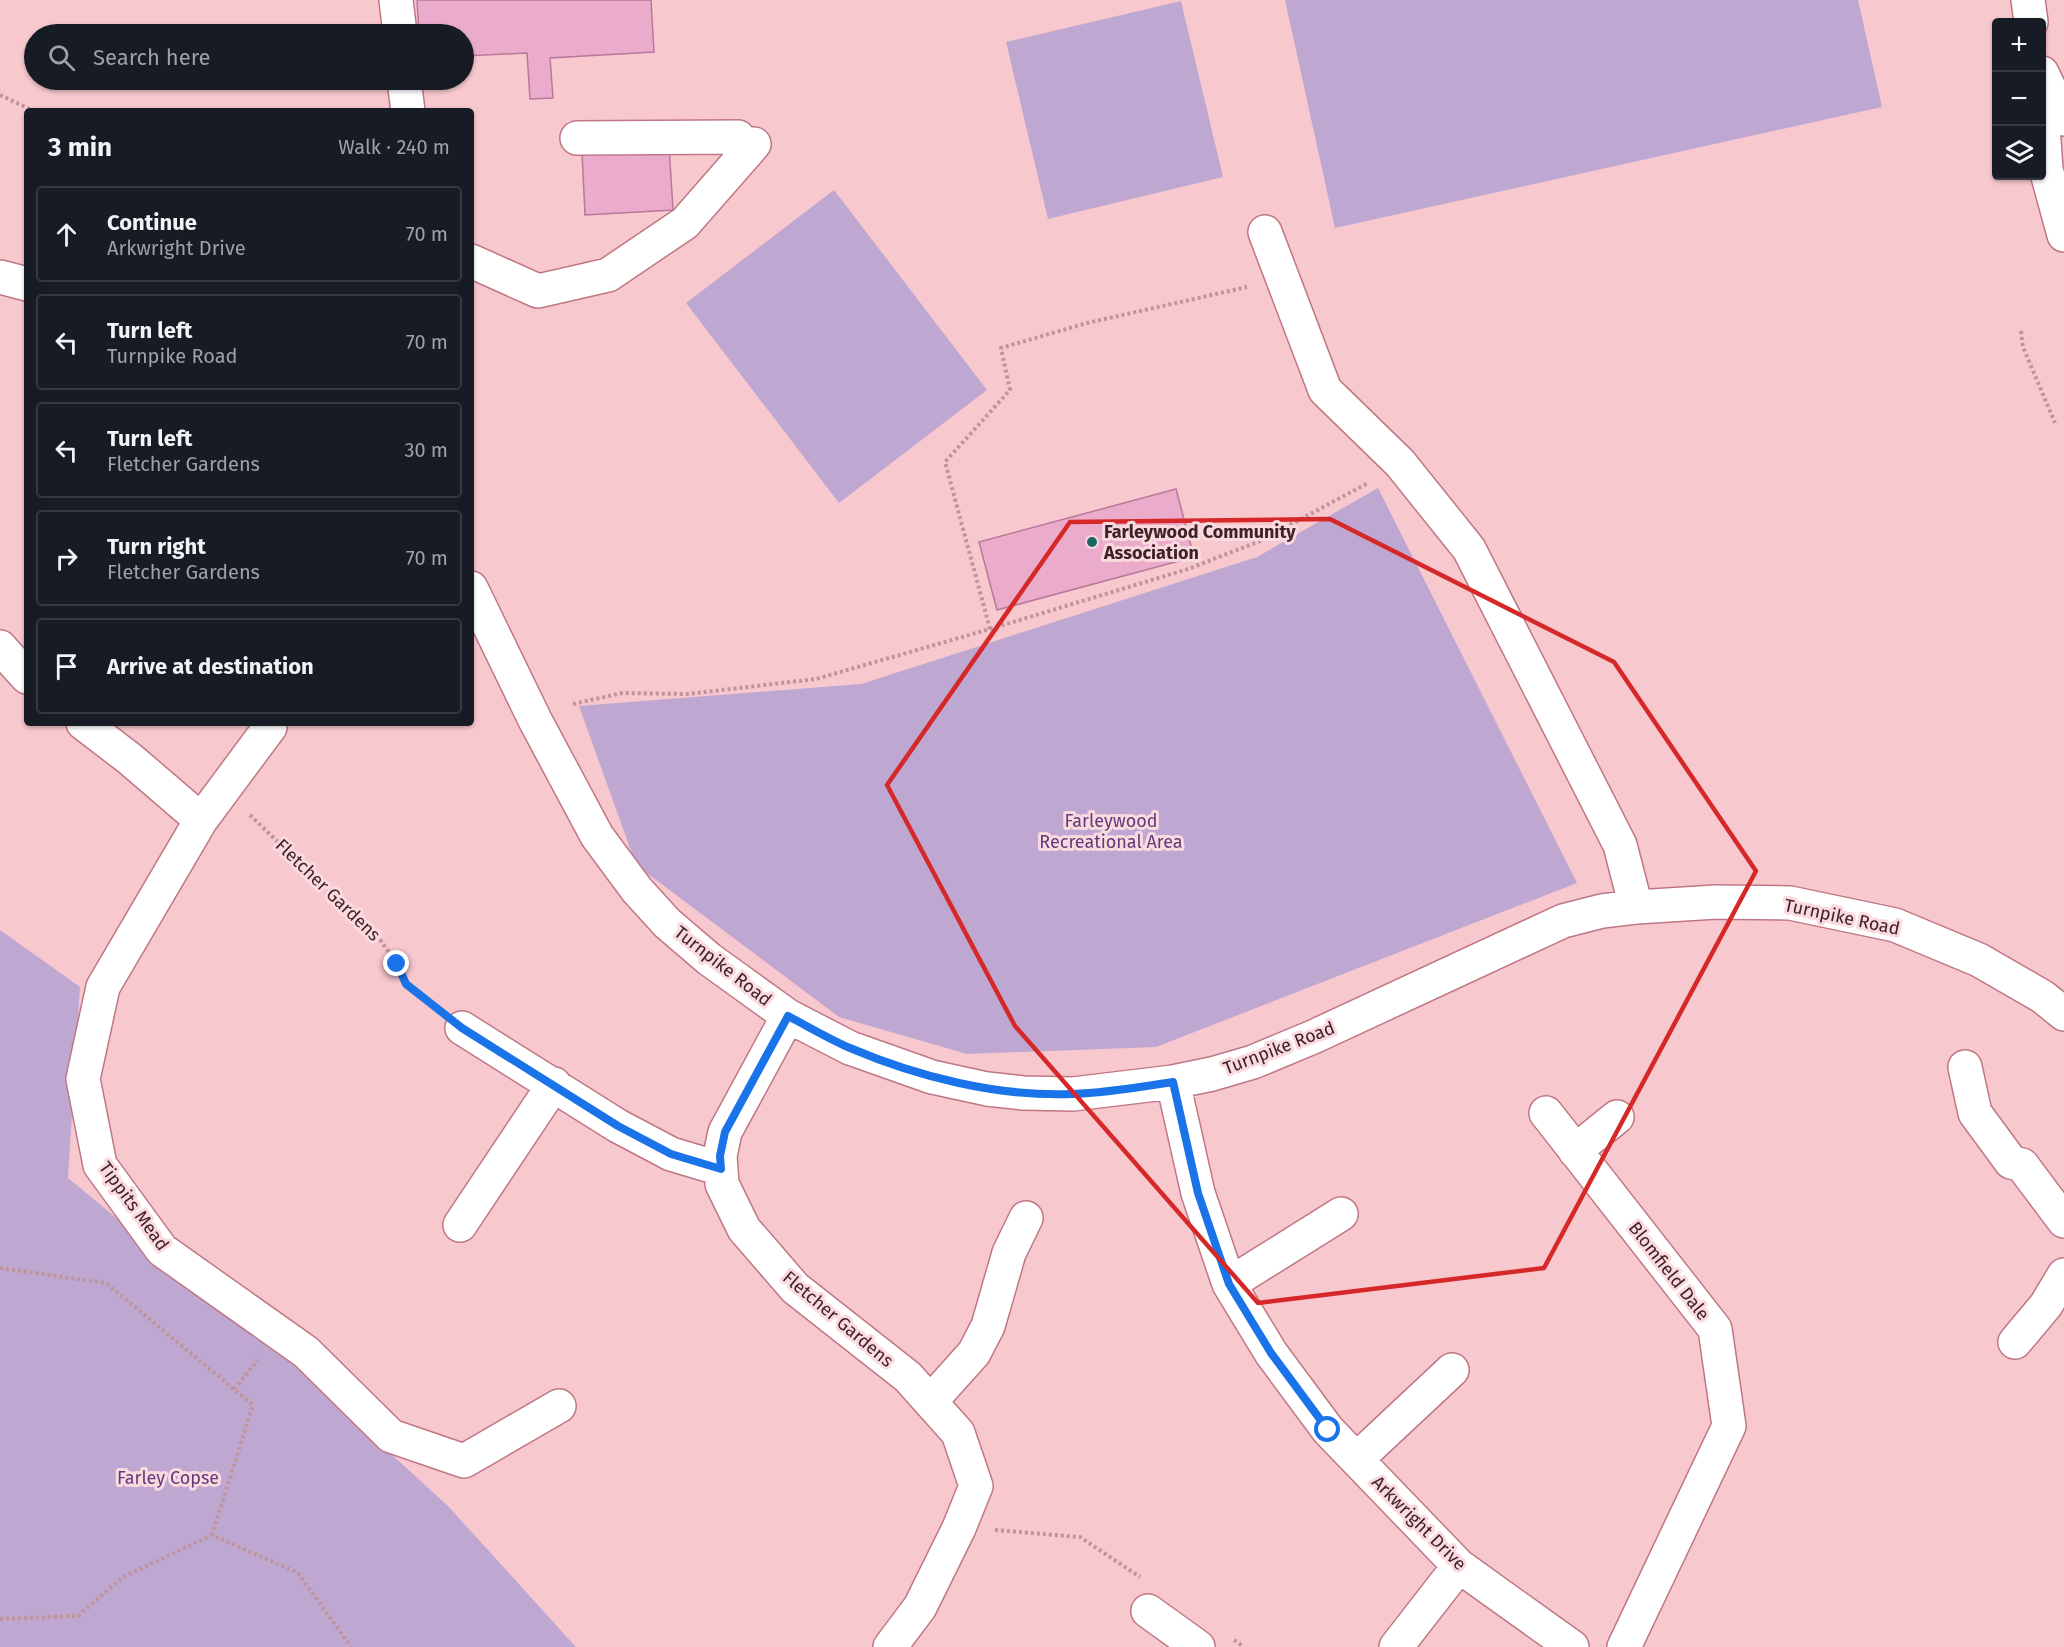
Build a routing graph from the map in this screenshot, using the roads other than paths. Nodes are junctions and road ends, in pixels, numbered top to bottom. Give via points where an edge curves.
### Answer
1 (396, 0) edge
2 (2028, 0) edge
3 (2030, 18) edge
4 (399, 24) edge
5 (2046, 81) edge
6 (405, 90) edge
7 (408, 108) edge
8 (2064, 119) edge
9 (2043, 126) edge
10 (577, 138) dead end
11 (1265, 232) dead end
12 (2064, 235) edge
13 (474, 262) edge
14 (0, 277) edge
15 (24, 283) edge
16 (474, 594) edge
17 (0, 647) edge
18 (24, 674) edge
19 (87, 726) edge
20 (270, 726) edge
21 (201, 820) junction
22 (1636, 907) junction
23 (2064, 1014) edge
24 (788, 1016) junction
25 (462, 1028) road end
26 (1965, 1067) dead end
27 (1173, 1082) junction
28 (554, 1084) junction
29 (1546, 1113) dead end
30 (1617, 1117) dead end
31 (1575, 1151) junction
32 (721, 1169) junction
33 (2059, 1203) edge
34 (1341, 1214) dead end
35 (1026, 1218) dead end
36 (460, 1225) dead end
37 (2064, 1275) edge
38 (1229, 1284) junction
39 (2015, 1342) dead end
40 (1452, 1370) dead end
41 (930, 1402) junction
42 (559, 1406) dead end
43 (1357, 1459) junction
44 (1459, 1566) junction
45 (1148, 1597) road end
46 (1211, 1640) edge
47 (890, 1647) edge
48 (1396, 1647) edge
49 (1572, 1647) edge
50 (1624, 1647) edge

1 - 4 street
2 - 3 street
5 - 8 street
6 - 7 street
9 - 12 street via 2046,169
10 - 13 street via 746,141 685,223 608,275 538,291
11 - 22 street via 1325,390 1401,463 1469,549 1620,844
14 - 15 street
16 - 24 street, Turnpike Road via 555,759 615,862 667,923
17 - 18 street
19 - 21 street
20 - 21 street, Tippits Mead
21 - 42 street, Tippits Mead via 103,987 83,1079 100,1165 162,1250 306,1352 391,1436 464,1461
22 - 23 street, Turnpike Road via 1790,903 1894,925 1979,960 2043,997
22 - 27 street, Turnpike Road via 1563,921 1253,1062
24 - 27 street, Turnpike Road via 850,1048 932,1077 987,1089 1073,1094
24 - 32 street, Fletcher Gardens via 725,1132
25 - 28 street
26 - 33 street via 1975,1113 2011,1162 2022,1165
27 - 38 street, Arkwright Drive via 1198,1193
28 - 32 street via 618,1126 671,1154
28 - 36 street
29 - 31 street, Blomfield Dale
30 - 31 street
31 - 50 street, Blomfield Dale via 1715,1329 1729,1426
32 - 41 street, Fletcher Gardens via 722,1184 744,1229 795,1288 908,1377
34 - 38 street
35 - 41 street via 1009,1253 988,1326 974,1353
37 - 39 street via 2046,1305
38 - 43 street, Arkwright Drive via 1271,1353 1328,1430
40 - 43 street, Arkwright Drive
41 - 47 street, Fletcher Gardens via 958,1433 976,1486 920,1607
43 - 44 street, Arkwright Drive
44 - 48 street
44 - 49 street, Arkwright Drive
45 - 46 street

